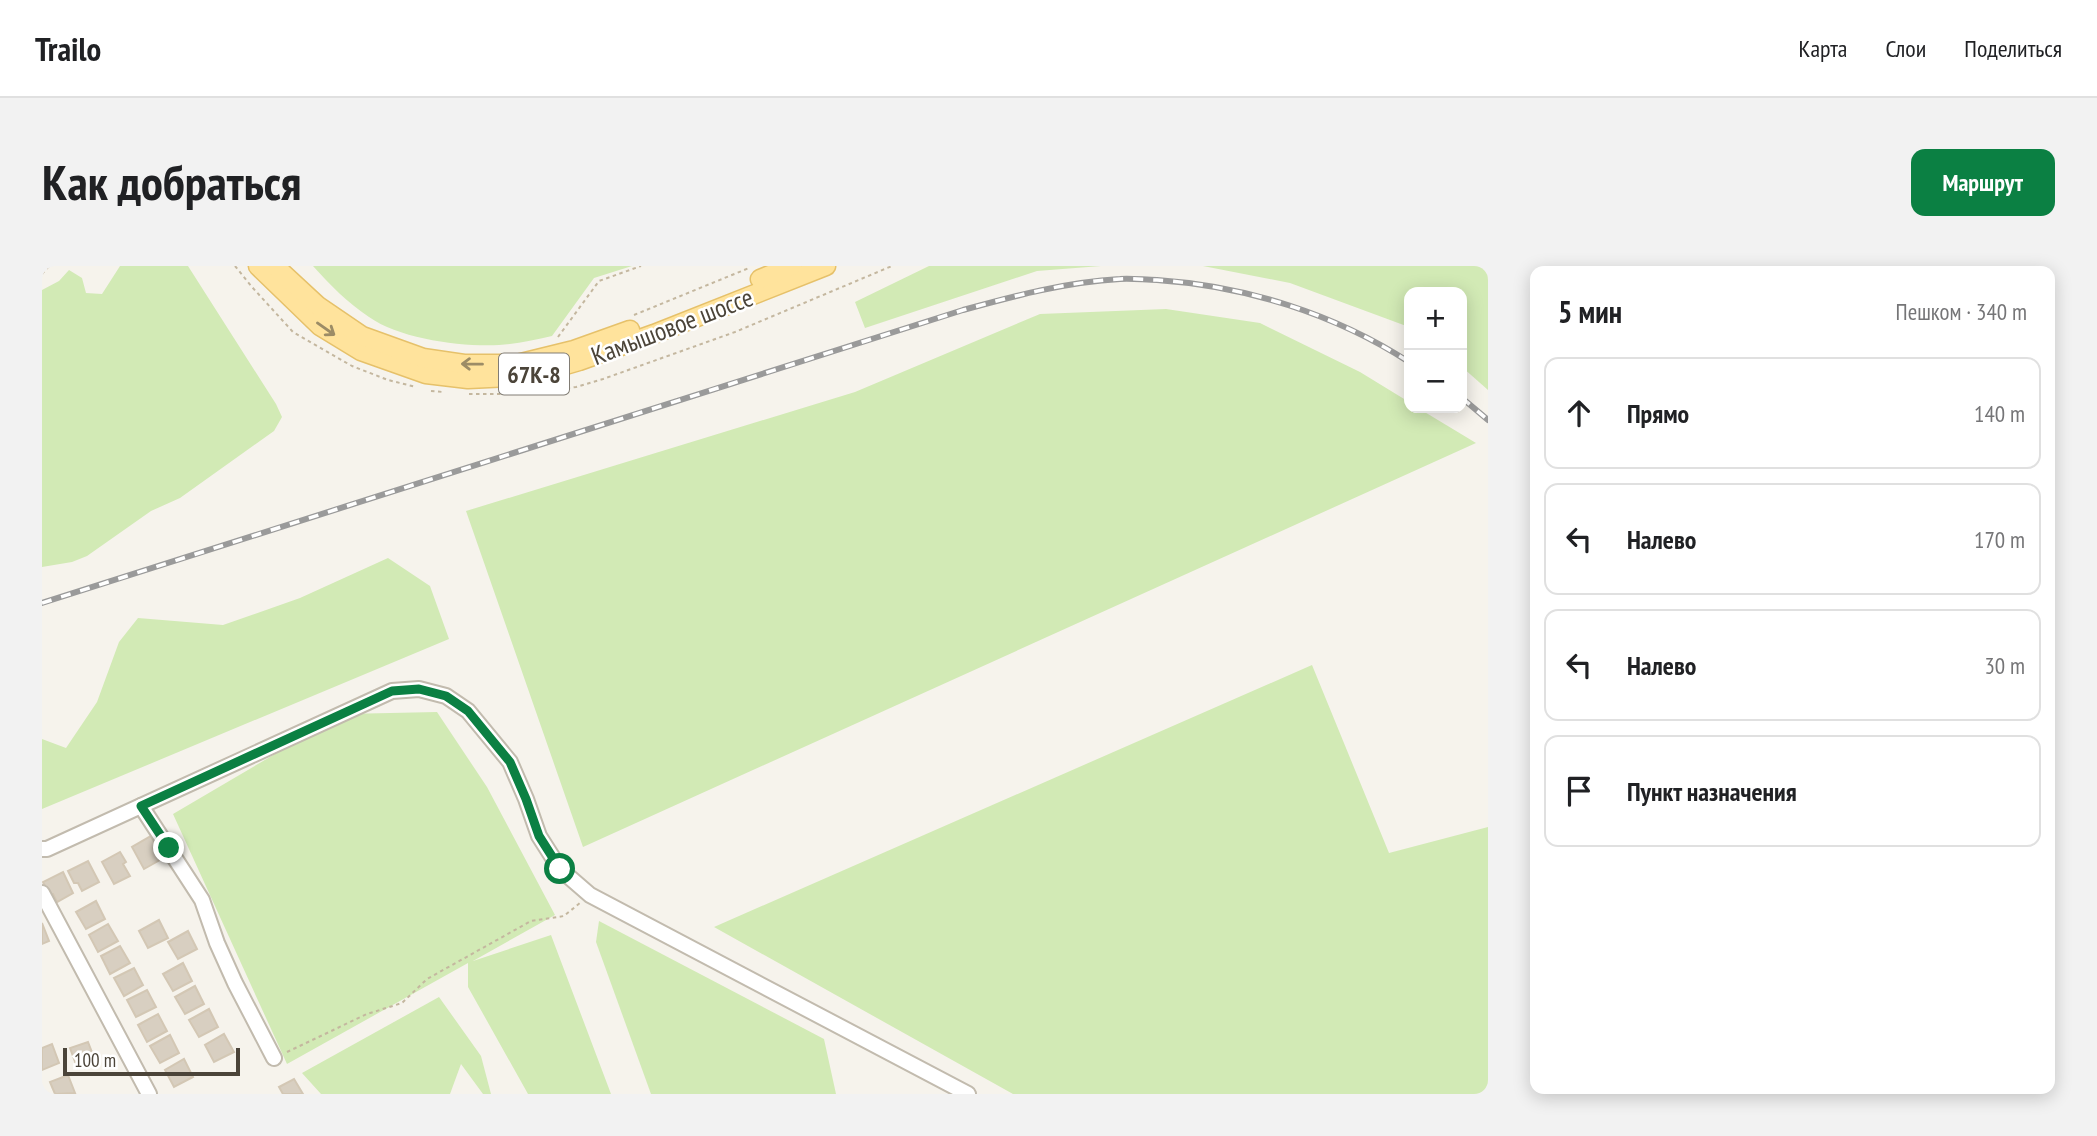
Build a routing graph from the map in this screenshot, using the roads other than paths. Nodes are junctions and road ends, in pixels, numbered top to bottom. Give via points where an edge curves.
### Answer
1 (258, 266) edge
2 (275, 266) edge
3 (792, 266) edge
4 (825, 266) edge
5 (141, 806) junction
6 (42, 849) edge
7 (42, 893) edge
8 (274, 1058) road end
9 (149, 1094) edge
10 (968, 1094) edge

1 -> 4 main road, Камышовое шоссе / 67К-8 via 320,326 361,351 426,374 468,379 528,376 579,361
3 -> 2 main road, Камышовое шоссе / 67К-8 via 631,330 517,364 464,364 384,346 318,306
5 - 6 street
5 - 8 street via 202,900 217,943
5 - 10 street via 392,691 419,689 446,696 468,711 510,762 539,836 560,869 590,895
7 - 9 street

